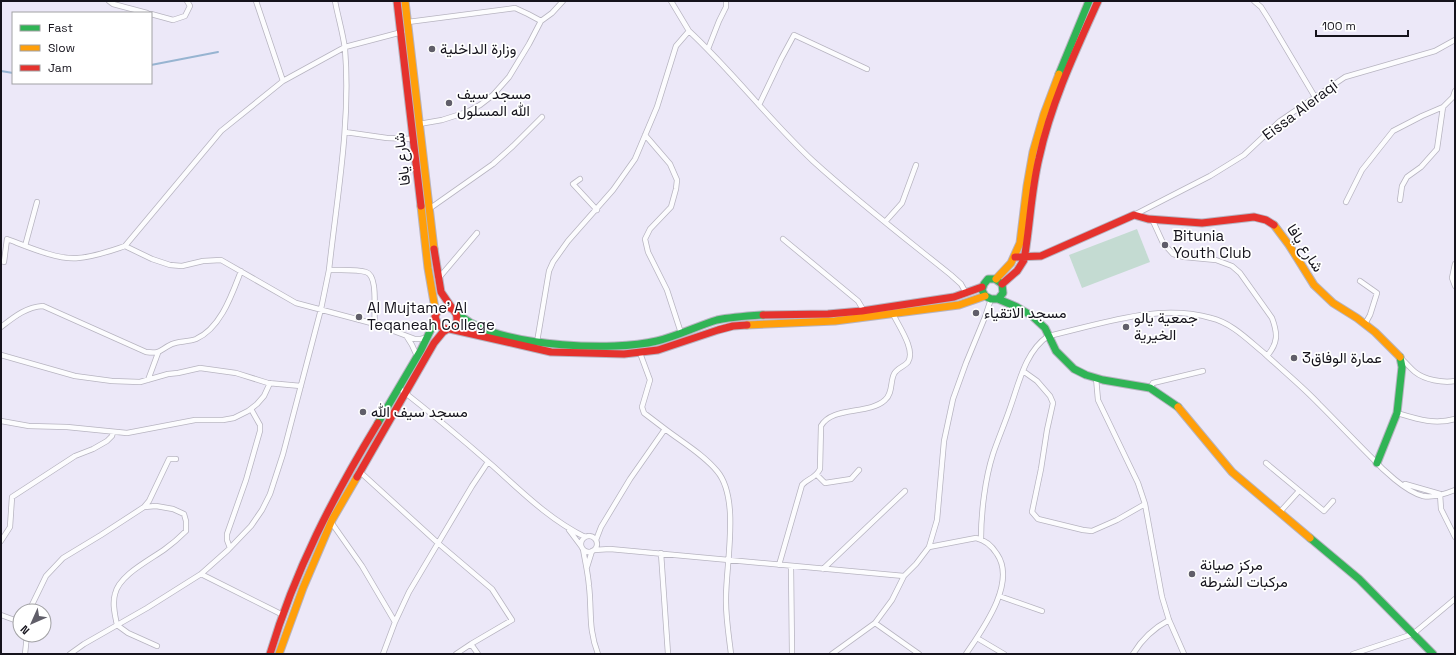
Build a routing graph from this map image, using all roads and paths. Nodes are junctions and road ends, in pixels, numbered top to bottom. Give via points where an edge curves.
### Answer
1 (109, 1) edge
2 (187, 1) edge
3 (256, 1) edge
4 (335, 1) edge
5 (397, 1) edge
6 (405, 1) edge
7 (563, 1) edge
8 (670, 1) edge
9 (726, 1) edge
10 (1089, 1) edge
11 (1098, 1) edge
12 (1254, 1) edge
13 (142, 12) edge
14 (152, 14) edge
15 (540, 21) junction
16 (408, 22) junction
17 (689, 31) junction
18 (402, 32) junction
19 (1455, 40) edge
20 (345, 47) junction
21 (708, 49) junction
22 (867, 69) dead end
23 (283, 81) junction
24 (1455, 91) edge
25 (1315, 97) junction
26 (759, 105) junction
27 (1443, 107) junction
28 (542, 117) dead end
29 (419, 124) junction
30 (345, 132) junction
31 (645, 135) junction
32 (413, 139) junction
33 (916, 165) dead end
34 (580, 179) dead end
35 (1400, 200) dead end
36 (37, 202) dead end
37 (1346, 202) dead end
38 (429, 209) junction
39 (597, 210) junction
40 (1134, 215) junction
41 (1152, 219) junction
42 (885, 222) junction
43 (477, 233) dead end
44 (783, 239) dead end
45 (25, 246) junction
46 (126, 246) junction
47 (1015, 257) junction
48 (1024, 257) junction
49 (4, 262) dead end
50 (1455, 264) edge
51 (329, 270) junction
52 (241, 271) junction
53 (438, 278) junction
54 (996, 279) junction
55 (1360, 282) dead end
56 (1455, 286) edge
57 (982, 287) junction
58 (1003, 287) junction
59 (966, 293) junction
60 (991, 298) junction
61 (1017, 307) junction
62 (321, 309) junction
63 (454, 311) junction
64 (864, 311) junction
65 (893, 314) junction
66 (436, 317) junction
67 (375, 324) junction
68 (1365, 324) junction
69 (1, 327) edge
70 (448, 329) junction
71 (681, 333) junction
72 (1048, 336) junction
73 (407, 337) junction
74 (428, 337) junction
75 (537, 342) junction
76 (158, 353) junction
77 (640, 353) junction
78 (1, 355) edge
79 (417, 356) junction
80 (1267, 356) junction
81 (1400, 357) junction
82 (1023, 371) junction
83 (1203, 371) dead end
84 (1096, 378) junction
85 (148, 380) junction
86 (1455, 381) edge
87 (270, 383) junction
88 (301, 386) junction
89 (399, 388) junction
90 (1150, 388) junction
91 (406, 393) junction
92 (252, 409) junction
93 (1397, 413) junction
94 (1455, 419) edge
95 (1, 421) edge
96 (665, 429) junction
97 (113, 432) junction
98 (176, 459) dead end
99 (488, 462) junction
100 (1266, 463) dead end
101 (1377, 463) junction
102 (859, 470) dead end
103 (359, 471) junction
104 (816, 475) junction
105 (1299, 490) junction
106 (1455, 490) edge
107 (905, 491) dead end
108 (1440, 494) junction
109 (1333, 501) dead end
110 (1145, 504) junction
111 (144, 506) junction
112 (1280, 512) junction
113 (331, 522) junction
114 (563, 525) junction
115 (601, 527) junction
116 (586, 536) junction
117 (1455, 537) edge
118 (981, 539) junction
119 (1, 541) edge
120 (597, 542) junction
121 (439, 544) junction
122 (582, 547) junction
123 (929, 547) junction
124 (230, 548) junction
125 (610, 549) junction
126 (593, 550) junction
127 (661, 553) junction
128 (728, 560) junction
129 (779, 565) junction
130 (791, 566) junction
131 (586, 568) junction
132 (824, 569) junction
133 (201, 574) junction
134 (904, 576) junction
135 (999, 596) junction
136 (1455, 599) edge
137 (33, 603) edge
138 (1042, 611) dead end
139 (1, 614) edge
140 (283, 614) junction
141 (12, 619) edge
142 (1169, 620) junction
143 (395, 622) junction
144 (875, 623) junction
145 (116, 625) junction
146 (1413, 634) junction
147 (977, 638) junction
148 (26, 643) edge
149 (471, 644) junction
150 (157, 646) dead end
151 (914, 652) edge
152 (25, 654) edge
153 (70, 654) edge
154 (270, 654) edge
155 (279, 654) edge
156 (383, 654) edge
157 (456, 654) edge
158 (478, 654) edge
159 (598, 654) edge
160 (668, 654) edge
161 (731, 654) edge
162 (792, 654) edge
163 (832, 654) edge
164 (919, 654) edge
165 (966, 654) edge
166 (1004, 654) edge
167 (1133, 654) edge
168 (1184, 654) edge
169 (1353, 654) edge
170 (1433, 654) edge

1 - 13 street
2 - 14 street via 190,6 185,16 173,20
3 - 23 street
4 - 20 street
5 - 18 main road, شارع يافا
6 - 16 main road, شارع يافا
7 - 15 street via 552,14
8 - 17 street
9 - 21 street via 726,7
10 - 47 main road via 1039,127 1032,154 1020,243
11 - 48 main road via 1045,134 1035,177
12 - 25 street via 1268,18
15 - 16 street via 516,8
15 - 29 street via 509,77 493,95 467,112
16 - 29 main road, شارع يافا
17 - 21 street
17 - 31 street via 676,46 657,107
18 - 20 street
18 - 32 main road, شارع يافا
19 - 25 street, Eissa Aleraqi via 1435,51 1345,78
20 - 23 street
20 - 30 street
21 - 26 street
22 - 26 street via 794,35
23 - 46 street via 220,131
24 - 27 street
25 - 40 street, Eissa Aleraqi via 1280,121 1244,155 1210,176
26 - 42 street via 813,160
27 - 35 street via 1437,149 1421,167 1407,177 1402,186
27 - 37 street via 1393,131 1362,170
28 - 38 street via 492,164
29 - 38 main road, شارع يافا
30 - 32 street
30 - 51 street
31 - 39 street via 634,159
31 - 71 street via 670,164 677,180 671,207 650,229 645,240 648,252 667,290
32 - 66 main road, شارع يافا
33 - 42 street via 902,203
34 - 39 street via 573,184
36 - 45 street
38 - 53 main road, شارع يافا
39 - 75 street via 568,241 553,262 549,271
40 - 41 main road, شارع يافا
40 - 48 main road via 1041,256
41 - 68 main road, شارع يافا via 1202,223 1254,217 1270,222 1289,245 1314,285 1334,303
41 - 80 street via 1164,243 1173,254 1216,260 1232,266 1240,273 1272,318 1276,343
42 - 59 street via 951,275
43 - 53 street
44 - 64 street via 858,301
45 - 46 street via 63,257 77,258
45 - 49 street via 7,239
46 - 52 street via 170,265 182,266 221,260
47 - 48 main road
47 - 54 main road
48 - 58 main road via 1021,266
50 - 56 street via 1452,278
51 - 62 street
51 - 67 street via 366,272 372,277 375,285
52 - 62 street via 296,302
52 - 76 street via 222,314 206,332 196,338 172,344
53 - 63 main road, شارع يافا via 441,292
54 - 57 main road via 988,279
54 - 58 main road
55 - 68 street via 1377,293
57 - 59 main road
57 - 60 main road
58 - 60 main road via 1001,295
58 - 61 main road
59 - 64 main road via 955,297
60 - 61 main road
60 - 65 main road
60 - 123 street via 953,399 944,441 937,520
61 - 72 main road via 1039,322
62 - 67 street
62 - 88 street
63 - 66 main road via 444,307 438,311
63 - 70 main road via 458,316 456,324
63 - 75 main road via 473,325
64 - 71 main road via 727,318 705,323
65 - 77 main road via 835,322 733,326 658,350
65 - 104 street via 909,346 910,358 894,374 890,394 885,400 864,409 834,416 824,422 821,426 820,469
66 - 70 main road via 439,327
66 - 74 main road
67 - 73 street
68 - 81 main road, شارع يافا
69 - 76 street via 21,312 35,306 43,306 146,352
70 - 77 main road via 551,352
70 - 91 main road via 434,343
71 - 75 main road via 631,346 576,346
72 - 80 street via 1136,316 1184,312 1225,323
72 - 82 street via 1035,348
72 - 84 main road via 1056,352 1074,369
73 - 74 street
73 - 79 street
74 - 79 main road
76 - 85 street
77 - 96 street via 650,380 642,407 644,413
78 - 85 street via 75,376 140,382
79 - 89 main road
80 - 101 street
81 - 86 street via 1422,376
81 - 93 main road via 1402,367
82 - 110 street via 1037,381 1053,403 1032,512 1035,516 1038,519 1092,531
82 - 118 street via 993,455 985,493
83 - 90 street via 1153,383
84 - 90 main road
84 - 110 street via 1098,400 1138,483
85 - 87 street via 200,368 236,373
87 - 88 street
87 - 92 street via 264,396
88 - 124 street via 270,494 251,526
89 - 91 street
89 - 140 main road via 329,508
90 - 112 main road via 1177,406 1232,472
91 - 99 street
91 - 103 main road
92 - 97 street via 234,418 223,420 195,420 141,430
92 - 124 street via 260,425 260,431 227,534 226,540
93 - 94 street via 1432,422
93 - 101 main road
95 - 97 street via 29,426
96 - 115 street
96 - 128 street via 702,456 718,471 725,482 730,512
97 - 119 street via 107,441 74,456 12,497 10,527
98 - 111 street via 169,459 149,501
99 - 114 street
99 - 121 street
100 - 105 street
101 - 108 street via 1399,482
102 - 104 street via 851,479 825,483
103 - 113 main road
103 - 121 street
104 - 129 street via 802,485
105 - 109 street via 1324,510
105 - 112 street
106 - 108 street
107 - 132 street
108 - 117 street via 1441,509
110 - 142 street via 1162,597
111 - 137 street via 63,558 46,576
111 - 145 street via 173,509 184,514 186,531 117,586 114,595
112 - 146 main road via 1359,579
113 - 143 street via 362,566
113 - 155 main road
114 - 116 street
114 - 122 street
115 - 116 street
115 - 120 street
116 - 120 street via 592,536
116 - 122 street via 581,541
118 - 123 street
118 - 135 street via 995,550 1003,564
120 - 125 street
120 - 126 street
121 - 143 street via 409,592
121 - 149 street via 492,590 512,620
122 - 126 street via 587,551
122 - 131 street
123 - 134 street
124 - 133 street
125 - 126 street
125 - 127 street
126 - 131 street
127 - 128 street
127 - 160 street
128 - 129 street
128 - 161 street via 726,603
129 - 130 street
130 - 132 street
130 - 162 street
131 - 159 street via 590,624
132 - 134 street
133 - 140 street
133 - 145 street
134 - 144 street via 892,600
135 - 138 street
135 - 147 street
136 - 146 street
139 - 141 street
140 - 154 main road
142 - 167 street via 1147,636
142 - 168 street
143 - 156 street
144 - 151 street
144 - 163 street
145 - 150 street
145 - 153 street
146 - 169 street
146 - 170 main road
147 - 165 street
147 - 166 street
148 - 152 street
149 - 157 street
149 - 158 street
151 - 164 street

